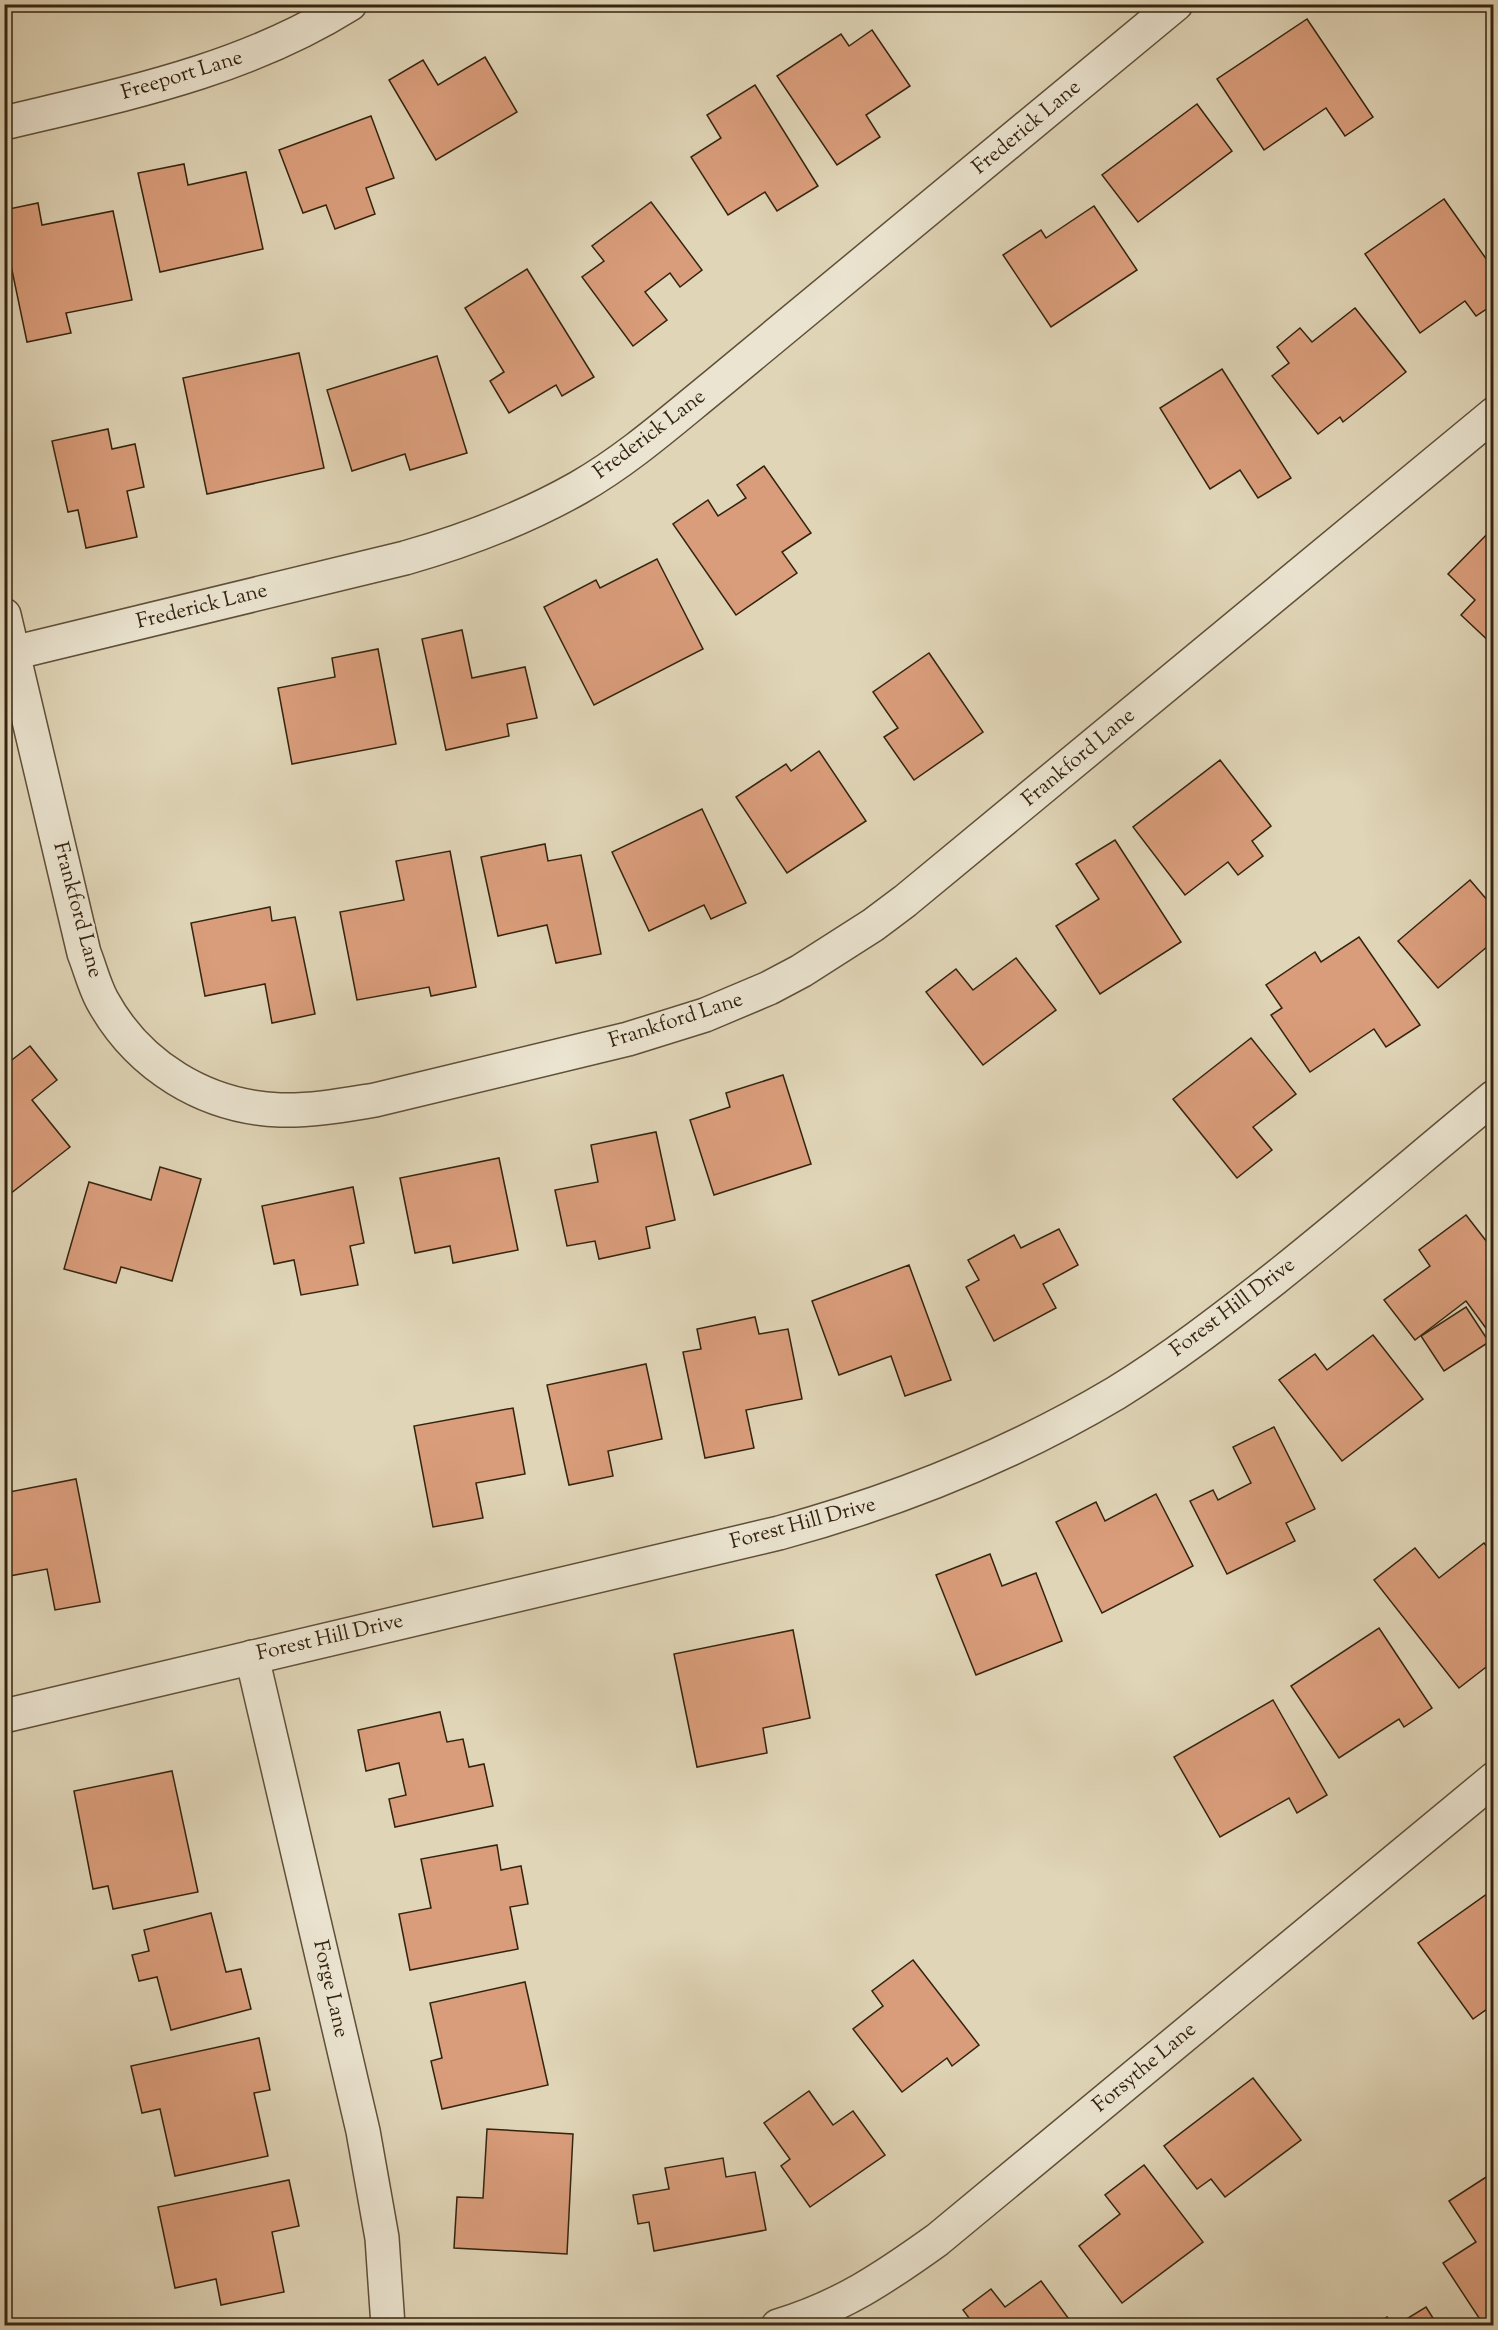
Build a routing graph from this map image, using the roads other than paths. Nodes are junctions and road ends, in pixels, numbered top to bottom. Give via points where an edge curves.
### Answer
1 (350, 4) edge
2 (1176, 4) edge
3 (4, 123) edge
4 (1494, 414) edge
5 (4, 615) edge
6 (14, 652) junction
7 (1494, 1097) edge
8 (252, 1657) junction
9 (4, 1716) edge
10 (1494, 1779) edge
11 (388, 2325) edge
12 (778, 2325) edge

1 - 3 street, Freeport Lane via 257,53 218,68
2 - 6 street, Frederick Lane via 705,394 579,488 522,517 450,545
4 - 6 street, Frankford Lane via 905,902 801,971 731,1005 657,1030 375,1100 280,1110 224,1100 197,1091 160,1068 124,1032 101,998 84,953
5 - 6 street, Frankford Lane
7 - 8 street, Forest Hill Drive via 1229,1314 1117,1392 998,1455 889,1500 790,1530
8 - 9 street, Forest Hill Drive
8 - 11 street, Forge Lane via 363,2131 382,2238
10 - 12 street, Forsythe Lane via 937,2240 862,2291 832,2307

